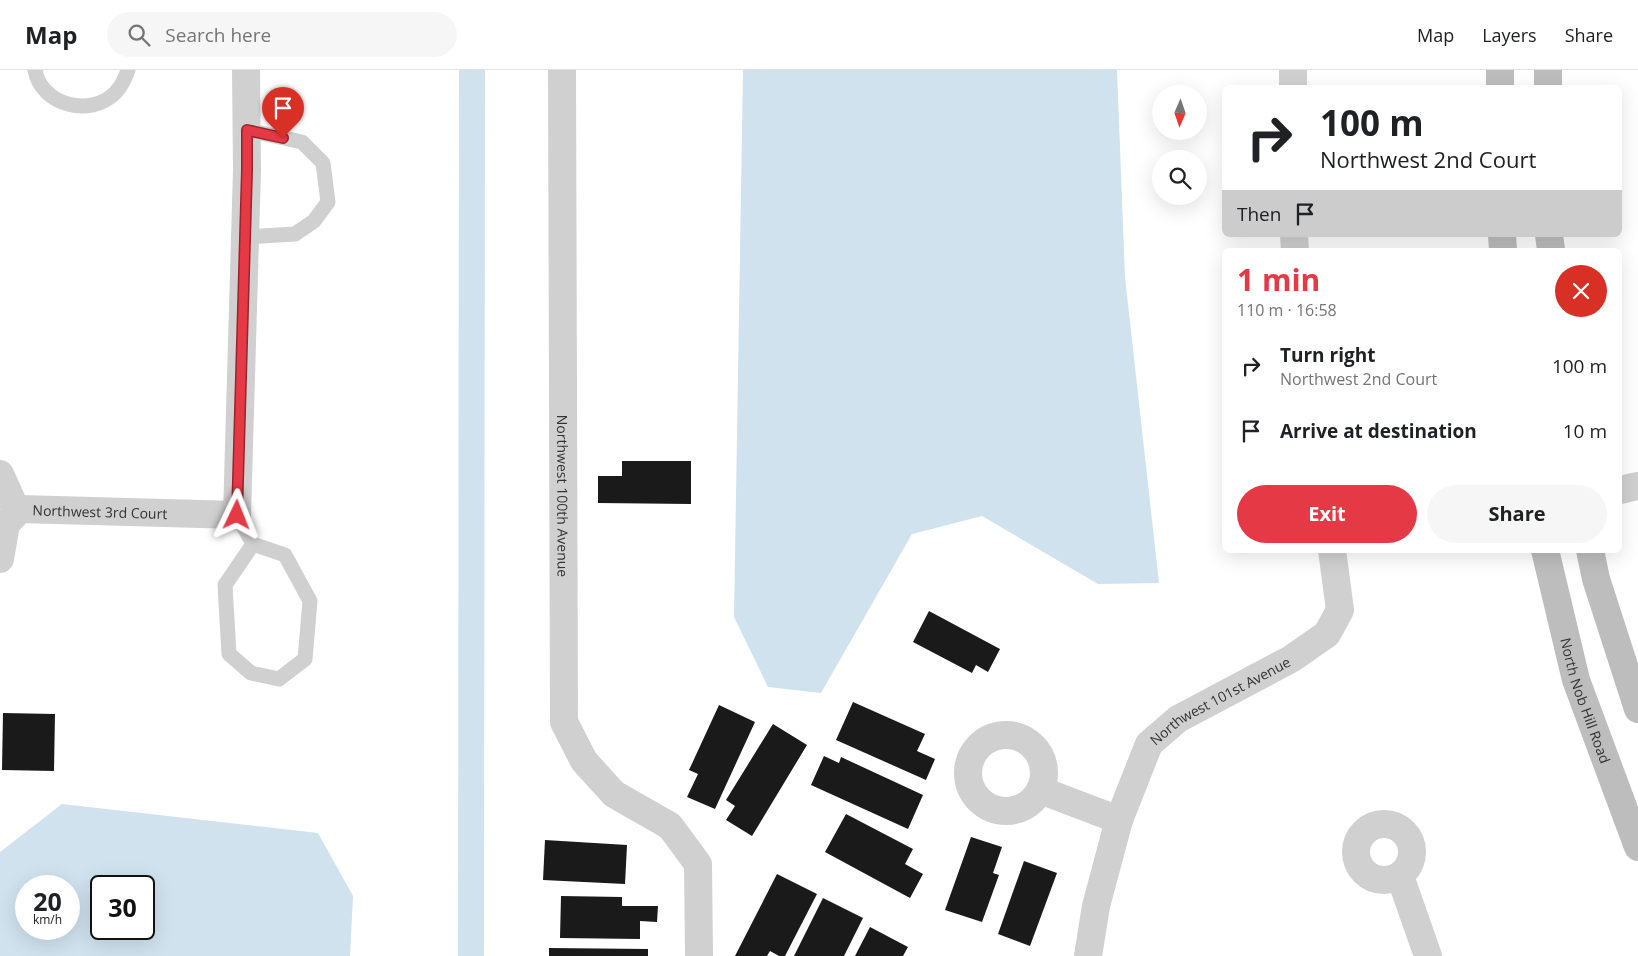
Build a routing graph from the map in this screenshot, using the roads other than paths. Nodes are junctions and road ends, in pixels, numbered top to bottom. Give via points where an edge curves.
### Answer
1 (35, 70) edge
2 (128, 70) edge
3 (246, 70) edge
4 (562, 70) edge
5 (1293, 70) edge
6 (1500, 70) edge
7 (1548, 70) edge
8 (1293, 85) edge
9 (1500, 85) edge
10 (1548, 85) edge
11 (247, 130) junction
12 (245, 237) junction
13 (0, 474) edge
14 (1638, 486) edge
15 (1622, 490) edge
16 (17, 512) junction
17 (237, 515) junction
18 (253, 544) junction
19 (1332, 553) edge
20 (1546, 553) edge
21 (1591, 553) edge
22 (0, 559) edge
23 (1638, 709) edge
24 (1040, 790) dead end
25 (1119, 820) junction
26 (1638, 847) edge
27 (1400, 876) dead end
28 (699, 956) edge
29 (1088, 956) edge
30 (1428, 956) edge

1 - 2 lane via 43,88 54,99 85,107 114,94 124,82
3 - 11 street
4 - 28 street, Northwest 100th Avenue via 564,722 584,762 614,794 670,826 698,864
5 - 8 street
6 - 9 main road
7 - 10 main road
11 - 12 street
11 - 12 lane via 302,142 323,163 328,202 314,221 295,234
12 - 17 street
13 - 16 street
14 - 15 street
16 - 17 street, Northwest 3rd Court via 20,509
16 - 22 street, Northwest 3rd Court via 6,524
17 - 18 lane
18 - 18 lane via 285,555 310,601 305,659 279,679 251,673 229,654 225,585
19 - 25 street, Northwest 101st Avenue via 1340,610 1327,634 1291,659 1178,719 1149,744
20 - 26 main road, North Nob Hill Road via 1576,680
21 - 23 main road
24 - 25 street
25 - 29 street, Northwest 101st Avenue via 1096,906
27 - 30 street

